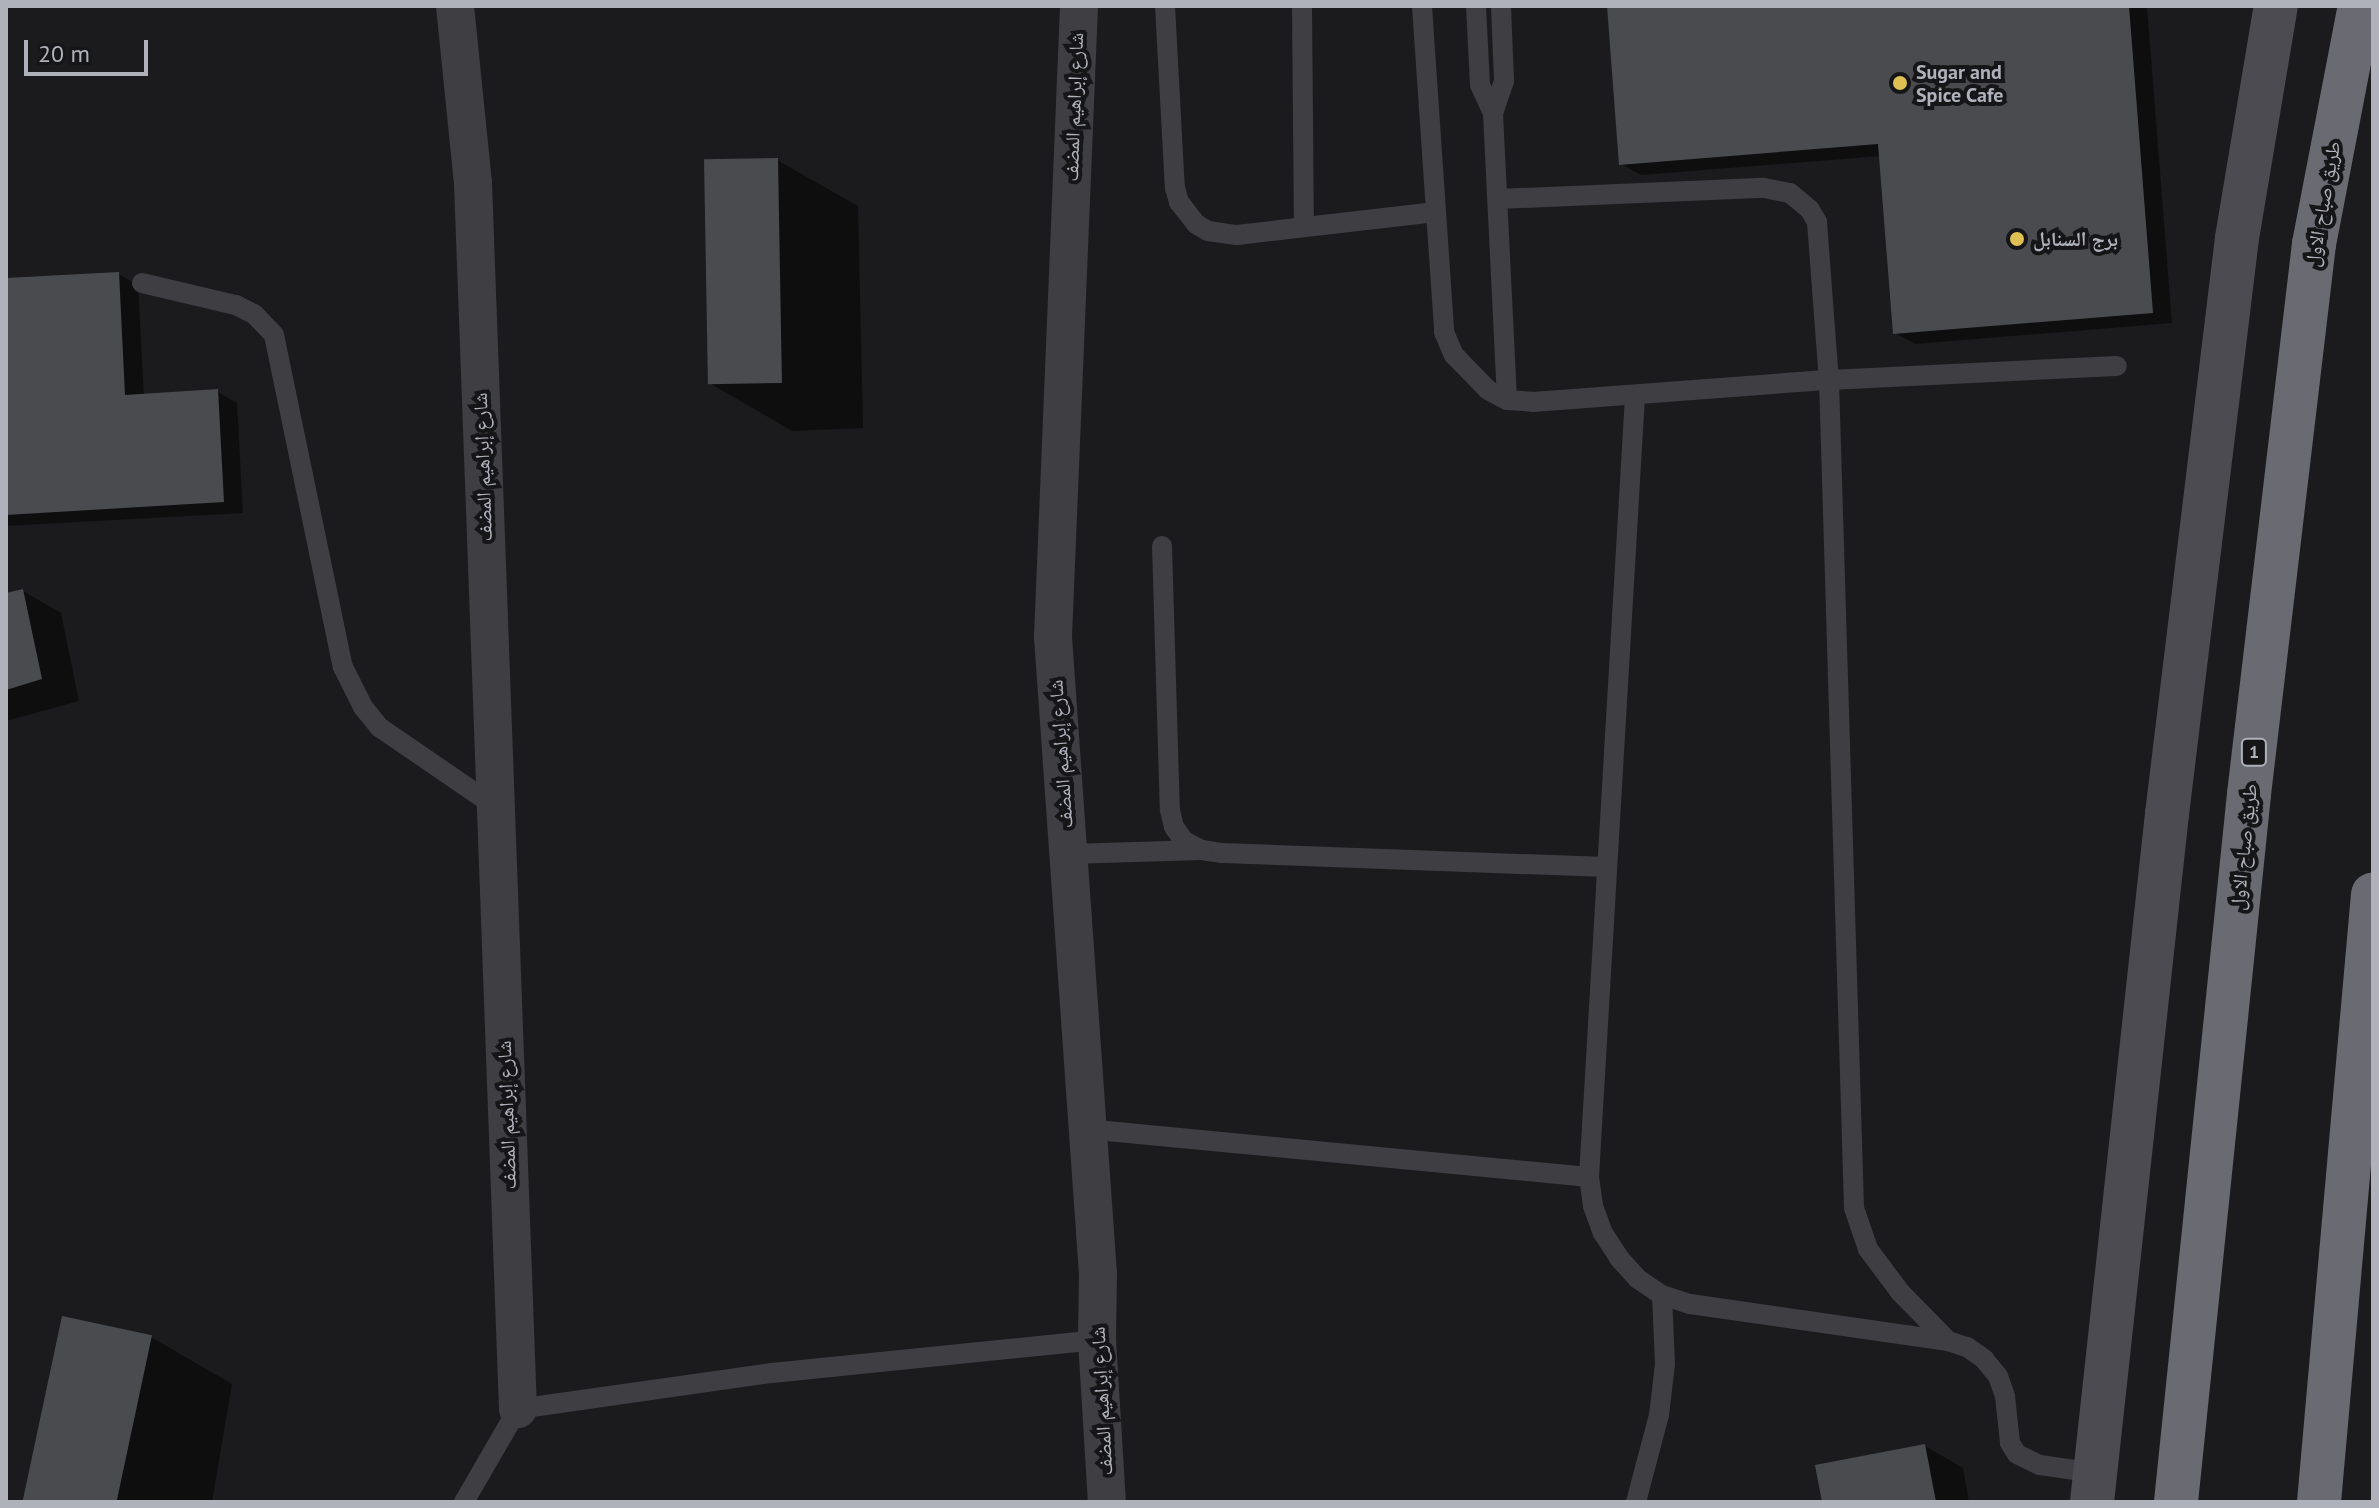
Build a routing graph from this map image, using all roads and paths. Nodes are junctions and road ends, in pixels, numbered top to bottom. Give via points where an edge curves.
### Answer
1 (455, 6) edge
2 (1079, 6) edge
3 (1165, 6) edge
4 (1302, 6) edge
5 (1422, 6) edge
6 (1476, 6) edge
7 (1501, 6) edge
8 (2276, 6) edge
9 (2360, 6) edge
10 (1493, 113) junction
11 (1498, 199) junction
12 (1436, 212) junction
13 (1304, 227) junction
14 (142, 283) dead end
15 (2117, 366) dead end
16 (1829, 380) junction
17 (1635, 396) junction
18 (1507, 400) junction
19 (1162, 546) dead end
20 (496, 807) junction
21 (1202, 850) junction
22 (1068, 854) junction
23 (1607, 867) junction
24 (2373, 894) edge
25 (1086, 1129) junction
26 (1589, 1177) junction
27 (1662, 1295) junction
28 (1097, 1340) junction
29 (1948, 1341) junction
30 (518, 1409) junction
31 (2094, 1488) edge
32 (464, 1502) edge
33 (1107, 1502) edge
34 (1636, 1502) edge
35 (2176, 1502) edge
36 (2319, 1502) edge

1 - 20 street, شارع إبراهيم المضف via 473,183
2 - 22 street, شارع إبراهيم المضف via 1053,637
3 - 13 lane via 1175,188 1186,214 1223,235
4 - 13 lane
5 - 12 lane
6 - 10 lane via 1480,85
7 - 10 lane via 1504,81
8 - 31 main road via 2237,238 2167,814
9 - 35 highway, طريق صباح الاول / 1 via 2314,244 2249,794
10 - 11 lane
11 - 16 lane via 1764,188 1790,193 1810,210 1820,235
11 - 18 lane
12 - 13 lane
12 - 18 lane via 1444,332 1469,375
14 - 20 lane via 236,305 254,314 274,335 343,667 379,727
15 - 16 lane
16 - 17 lane
16 - 29 lane via 1854,1208 1868,1249 1900,1292
17 - 18 lane
17 - 23 lane
19 - 21 lane via 1170,810 1184,841
20 - 30 street, شارع إبراهيم المضف
21 - 22 lane
21 - 23 lane
22 - 25 street, شارع إبراهيم المضف
23 - 26 lane
24 - 36 highway
25 - 26 lane
25 - 28 street, شارع إبراهيم المضف via 1098,1274
26 - 27 lane via 1593,1206 1619,1258
27 - 29 lane via 1690,1304
27 - 34 lane via 1662,1390
28 - 30 lane via 772,1373
28 - 33 street, شارع إبراهيم المضف
29 - 31 lane via 1967,1347 1998,1376 2007,1430 2017,1454
30 - 32 lane

